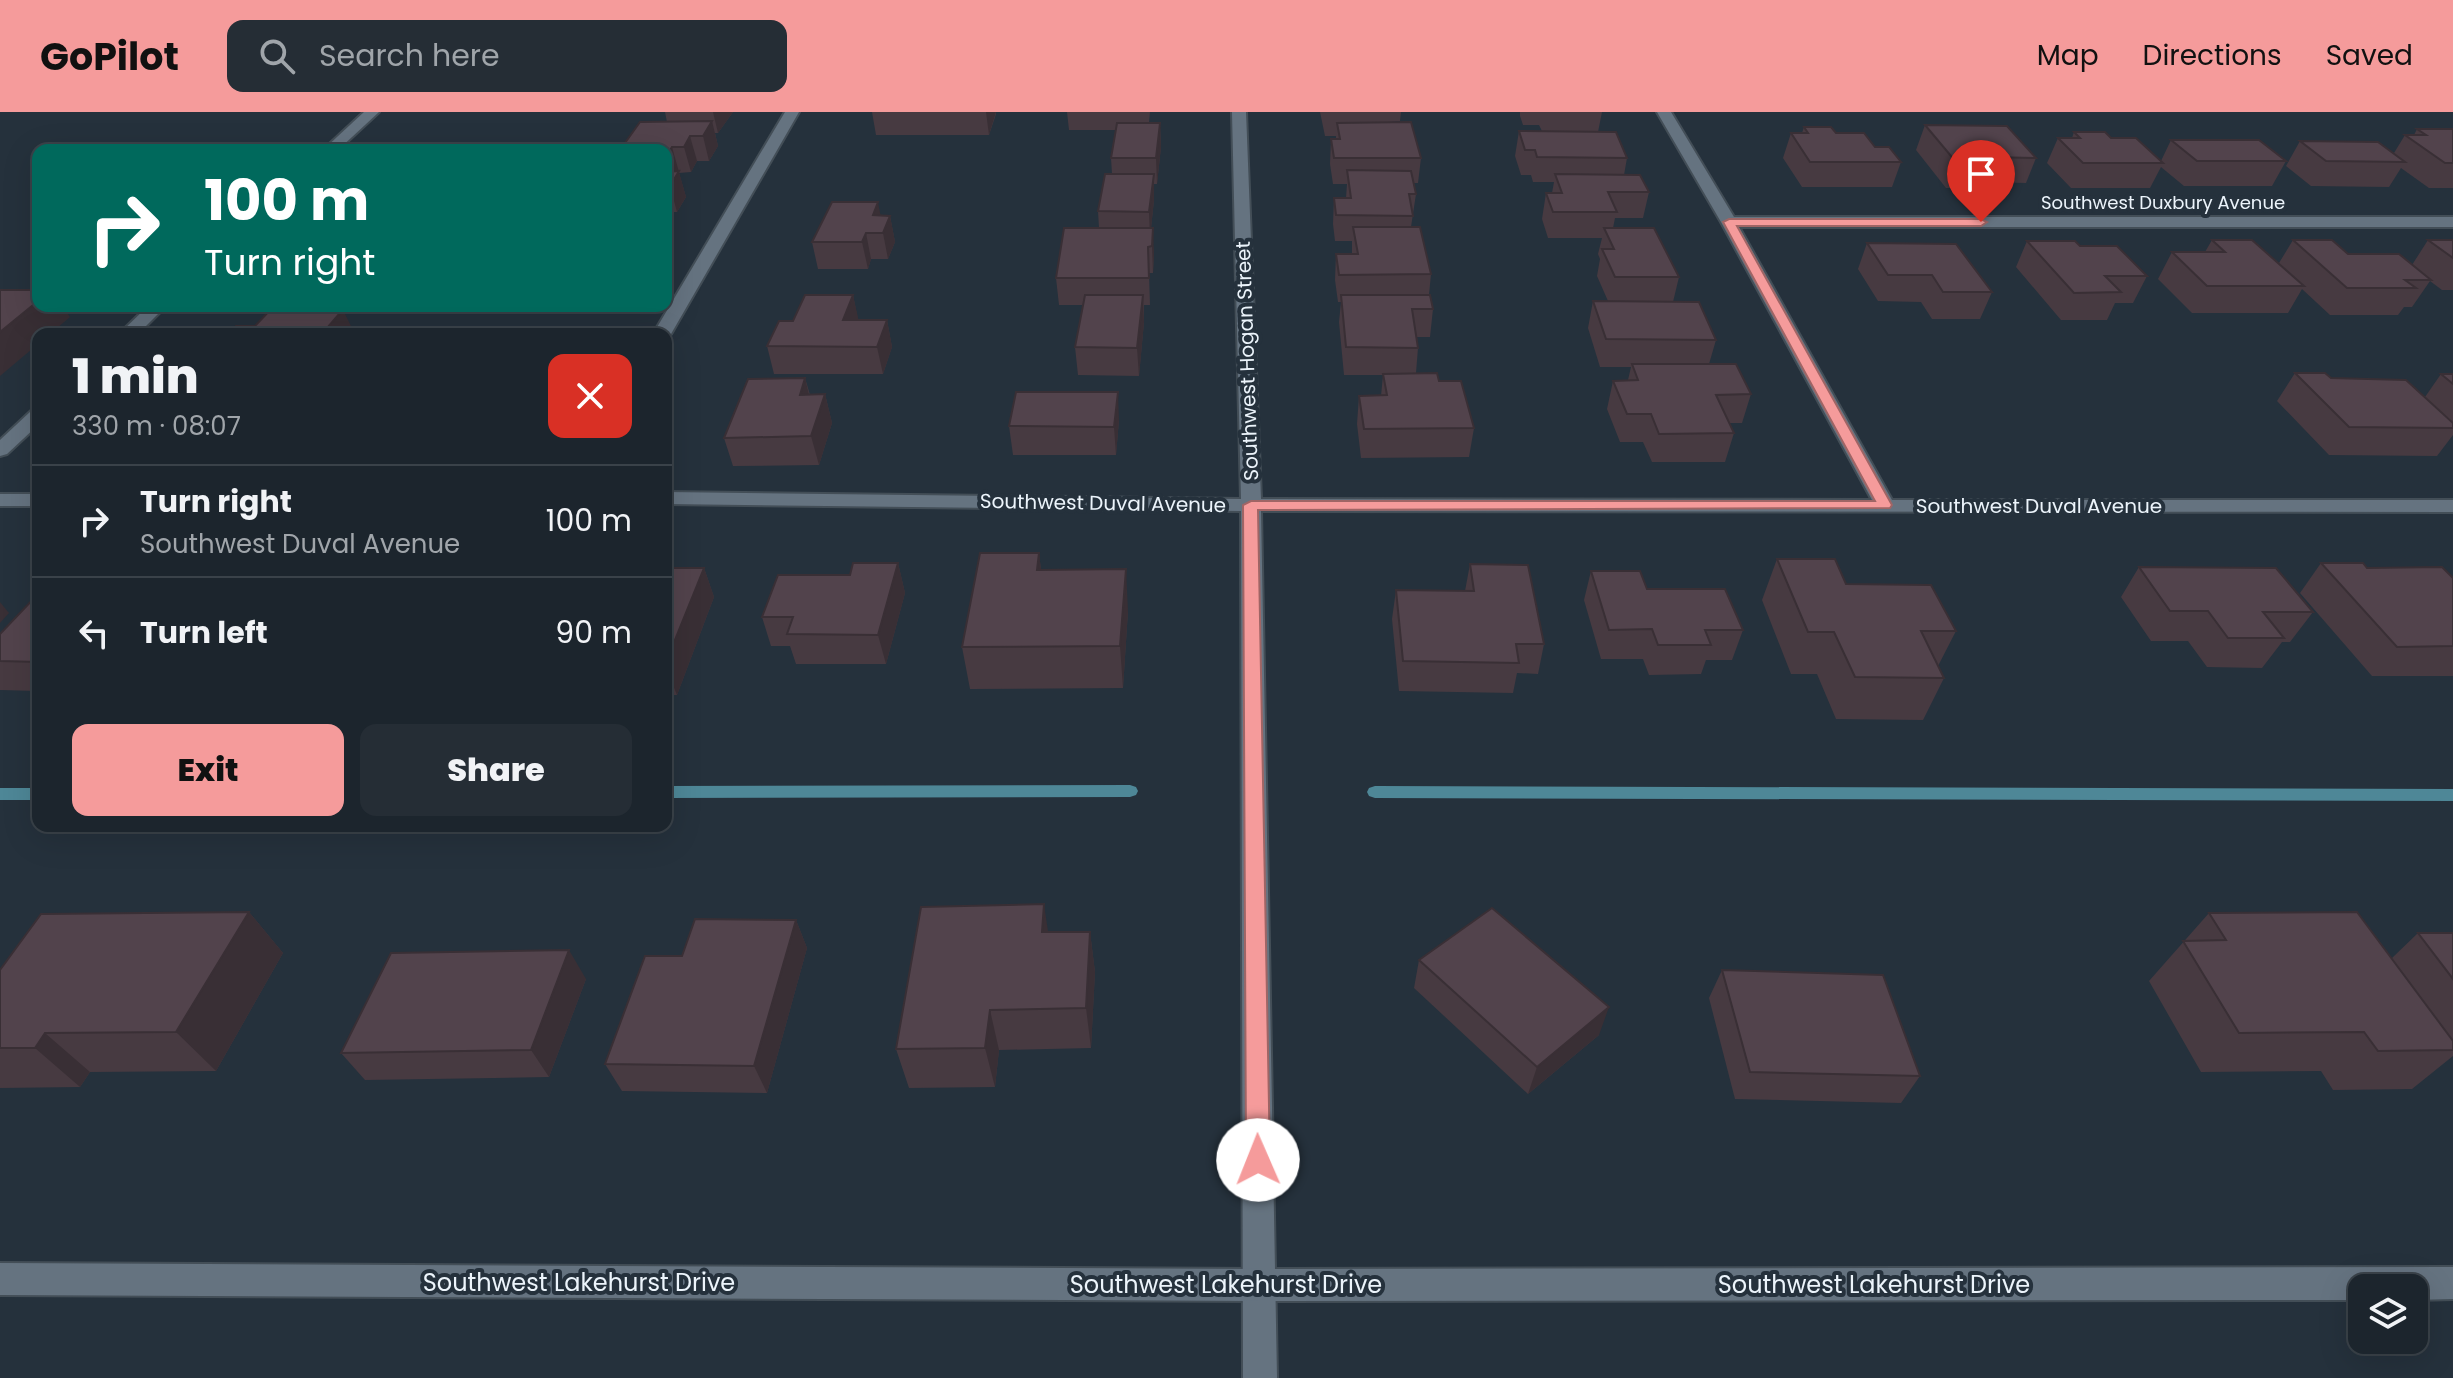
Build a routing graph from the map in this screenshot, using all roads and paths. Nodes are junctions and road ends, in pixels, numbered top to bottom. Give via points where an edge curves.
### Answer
1 (372, 112) edge
2 (792, 112) edge
3 (1239, 112) edge
4 (1664, 112) edge
5 (337, 144) edge
6 (1729, 222) junction
7 (2453, 222) edge
8 (152, 312) edge
9 (134, 328) edge
10 (666, 328) edge
11 (32, 421) edge
12 (0, 450) edge
13 (672, 498) edge
14 (0, 500) edge
15 (32, 500) edge
16 (1251, 505) junction
17 (1885, 505) junction
18 (2453, 506) edge
19 (0, 1279) edge
20 (2453, 1283) edge
21 (1259, 1285) junction
22 (1260, 1378) edge

1 - 5 street
2 - 10 street
3 - 16 street, Southwest Hogan Street
4 - 6 street
6 - 7 street, Southwest Duxbury Avenue
6 - 17 street
8 - 9 street
11 - 12 street
13 - 16 street, Southwest Duval Avenue
14 - 15 street
16 - 17 street, Southwest Duval Avenue
16 - 21 street, Southwest Hogan Street
17 - 18 street, Southwest Duval Avenue
19 - 21 street, Southwest Lakehurst Drive
20 - 21 street, Southwest Lakehurst Drive
21 - 22 street, Southwest Hogan Street

